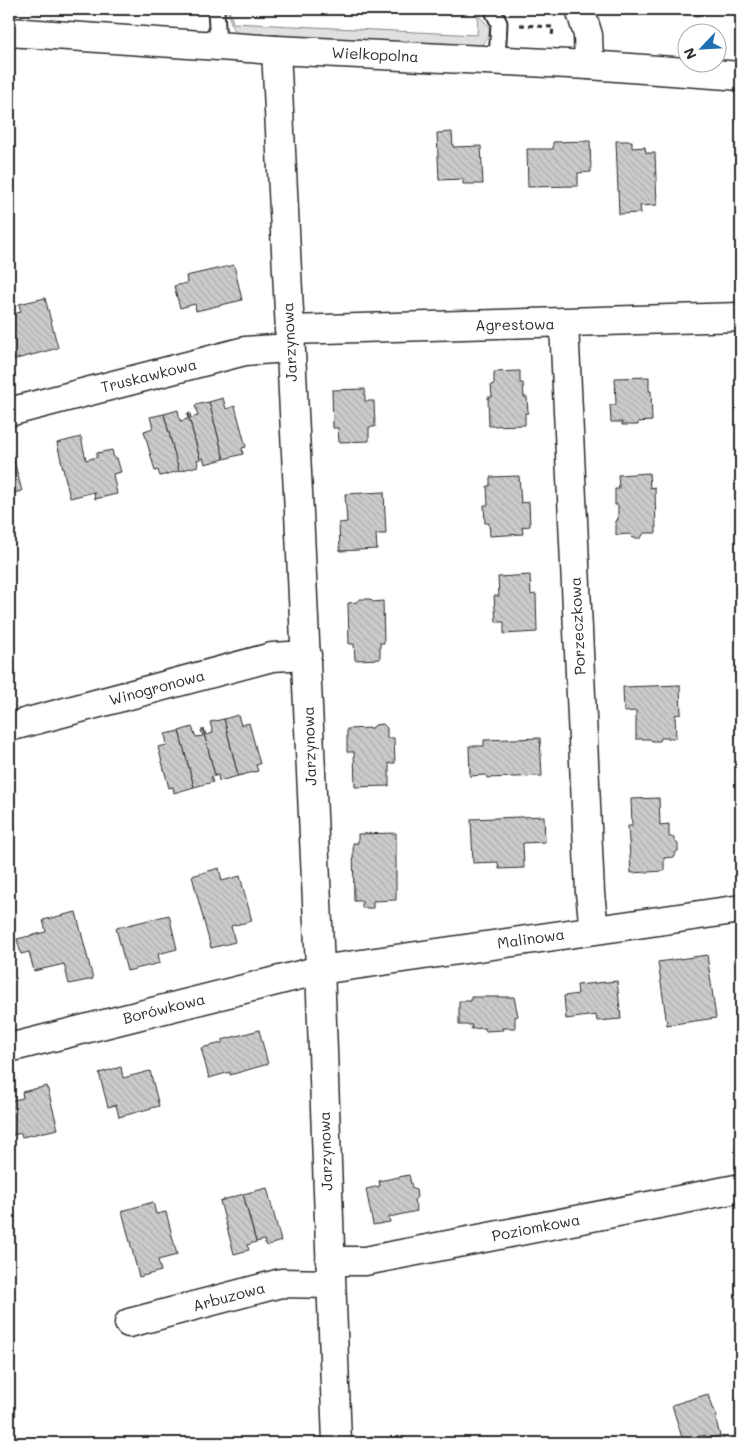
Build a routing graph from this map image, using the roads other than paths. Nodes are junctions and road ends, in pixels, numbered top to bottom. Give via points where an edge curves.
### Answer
1 (216, 9) edge
2 (492, 9) edge
3 (580, 9) edge
4 (9, 32) edge
5 (218, 46) junction
6 (276, 50) junction
7 (497, 60) junction
8 (589, 65) junction
9 (741, 76) edge
10 (741, 317) edge
11 (564, 323) junction
12 (290, 339) junction
13 (9, 412) edge
14 (306, 655) junction
15 (9, 728) edge
16 (741, 909) edge
17 (594, 929) junction
18 (320, 970) junction
19 (9, 1048) edge
20 (741, 1188) edge
21 (330, 1273) junction
22 (129, 1323) dead end
23 (337, 1443) edge

1 - 5 lane
2 - 7 lane via 499,23
3 - 8 street via 588,34
4 - 5 street, Wielkopolna
5 - 6 street, Wielkopolna
6 - 7 street, Wielkopolna
6 - 12 street, Jarzynowa
7 - 8 street, Wielkopolna
8 - 9 street, Wielkopolna
10 - 11 street, Agrestowa
11 - 12 street, Agrestowa
11 - 17 street, Porzeczkowa
12 - 13 street, Truskawkowa
12 - 14 street, Jarzynowa
14 - 15 street, Winogronowa via 272,657
14 - 18 street, Jarzynowa
16 - 17 street, Malinowa
17 - 18 street, Malinowa
18 - 19 street, Borówkowa
18 - 21 street, Jarzynowa
20 - 21 street, Poziomkowa via 365,1261
21 - 22 street, Arbuzowa
21 - 23 street, Jarzynowa

